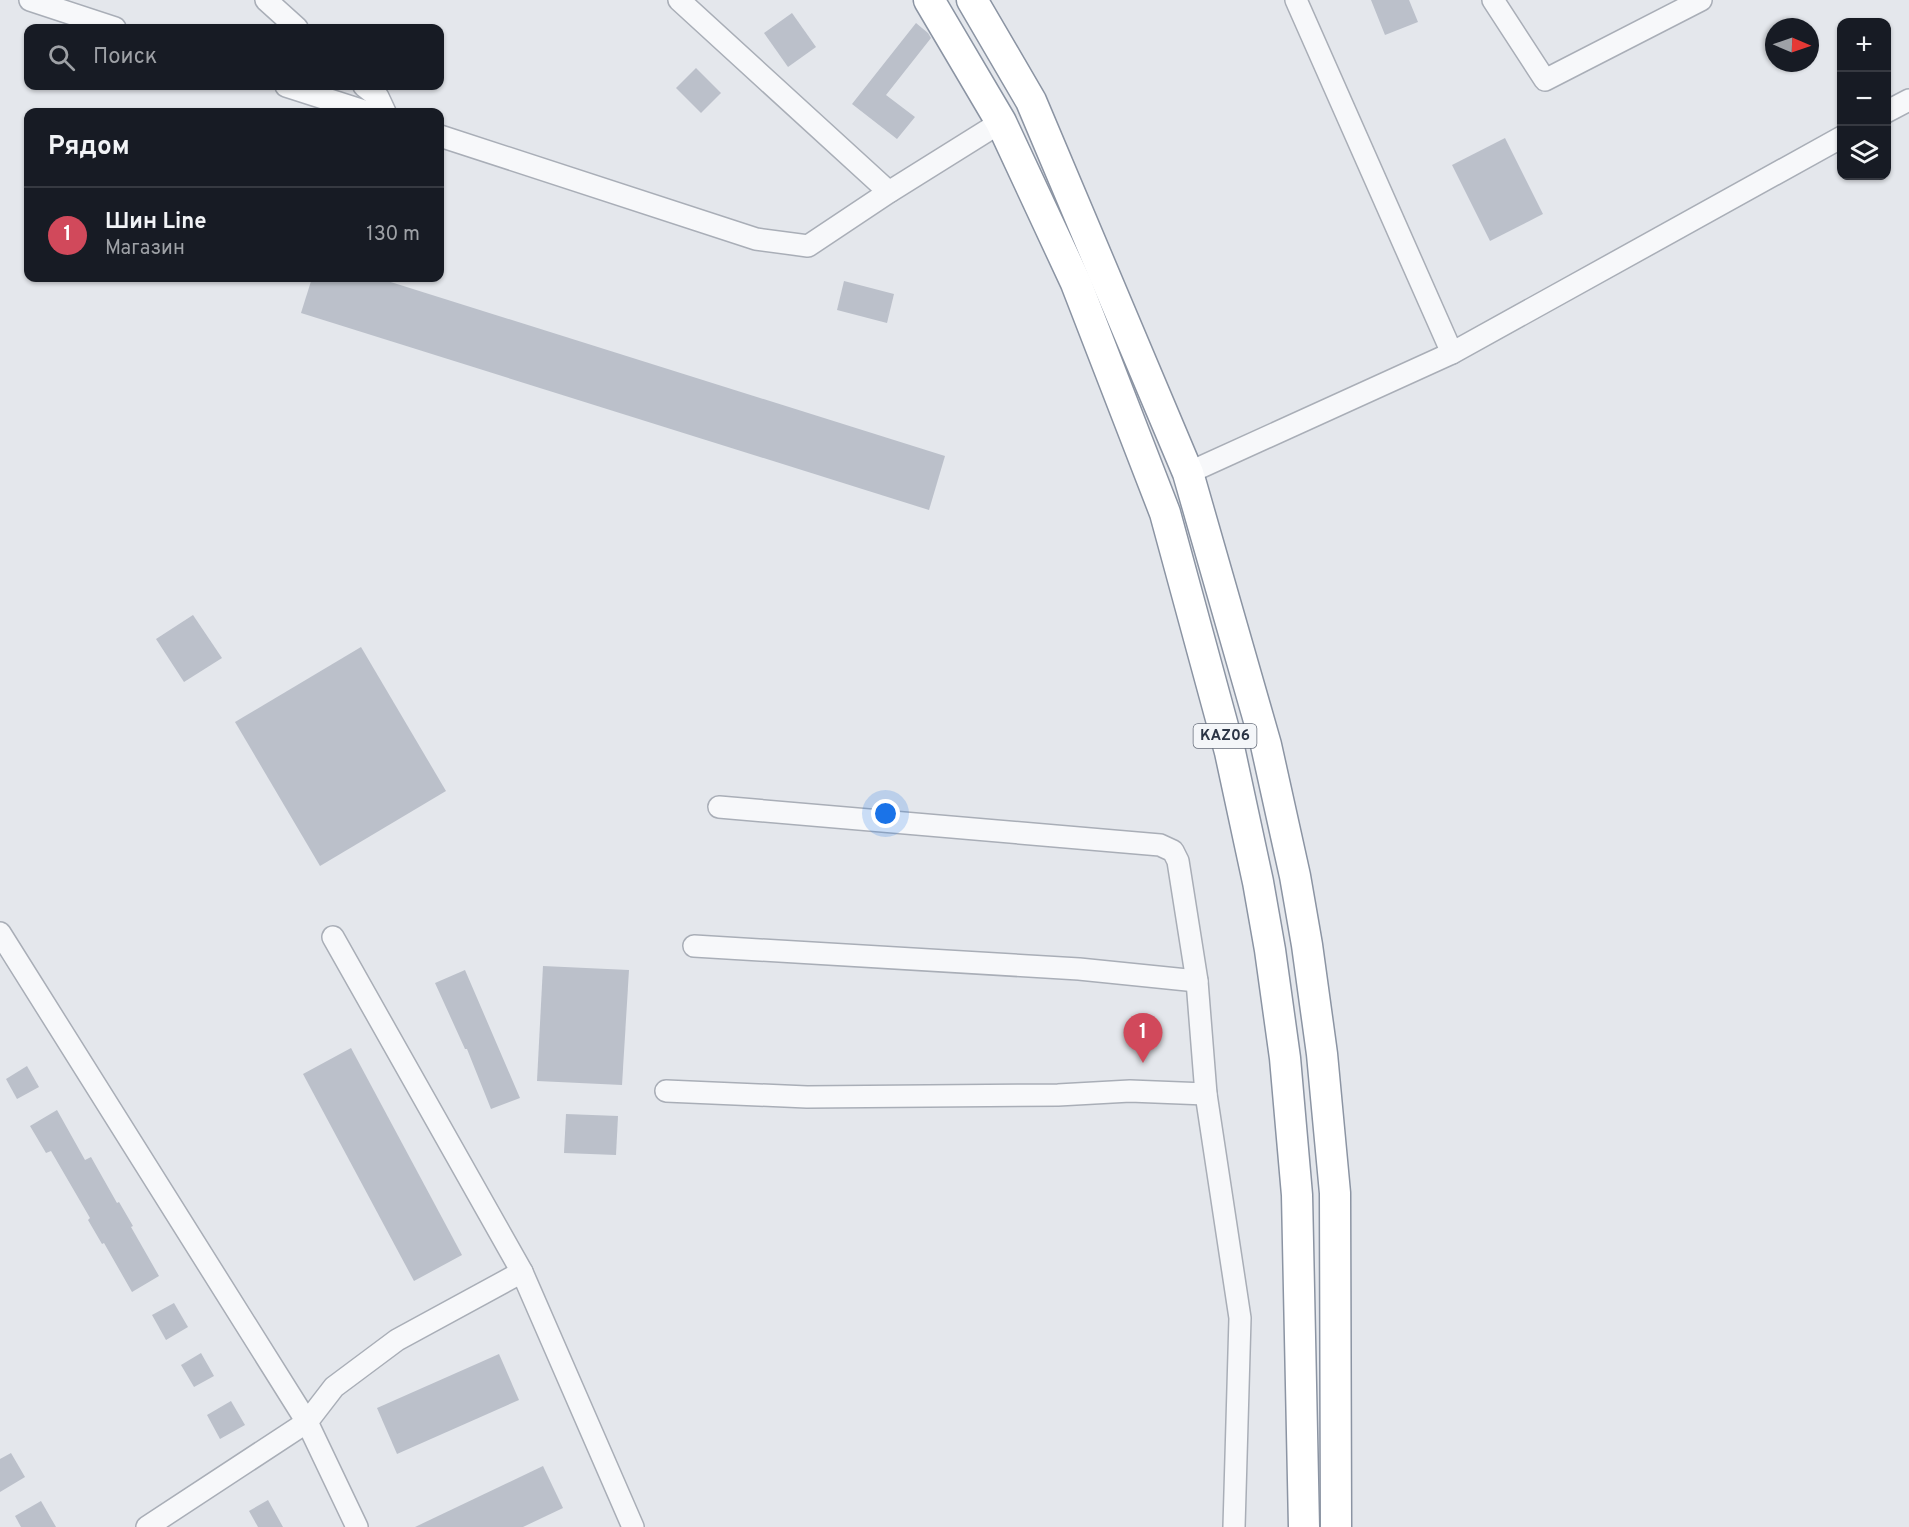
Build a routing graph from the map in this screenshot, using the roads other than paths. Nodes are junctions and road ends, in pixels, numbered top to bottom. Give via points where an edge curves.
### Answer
1 (30, 0) edge
2 (266, 0) edge
3 (680, 0) edge
4 (929, 0) edge
5 (972, 0) edge
6 (1296, 0) edge
7 (1492, 0) edge
8 (1701, 0) edge
9 (104, 24) edge
10 (293, 24) edge
11 (298, 90) edge
12 (369, 90) edge
13 (1909, 100) edge
14 (355, 108) edge
15 (383, 108) edge
16 (1891, 110) edge
17 (1001, 122) junction
18 (444, 137) edge
19 (1837, 140) edge
20 (889, 192) junction
21 (1452, 353) junction
22 (1188, 473) junction
23 (720, 807) dead end
24 (0, 933) edge
25 (333, 937) dead end
26 (694, 946) dead end
27 (1197, 981) junction
28 (666, 1091) dead end
29 (1206, 1094) junction
30 (522, 1272) junction
31 (307, 1422) junction
32 (147, 1527) edge
33 (357, 1527) edge
34 (633, 1527) edge
35 (1234, 1527) edge
36 (1304, 1527) edge
37 (1336, 1527) edge

1 - 9 street
2 - 10 street
3 - 20 street
4 - 17 highway, KАZ06
5 - 22 highway, KАZ06 via 1031,101
6 - 21 street
7 - 8 street via 1545,80
11 - 14 street
12 - 15 street
13 - 16 street
17 - 20 street
17 - 36 highway, KАZ06 via 1076,283 1165,513 1230,752 1258,882 1285,1058 1297,1195
18 - 20 street via 756,239 808,246
19 - 21 street
21 - 22 street
22 - 37 highway, KАZ06 via 1266,744 1307,945 1335,1193
23 - 27 street via 1160,845 1173,851 1178,861
24 - 31 street
25 - 30 street
26 - 27 street via 1079,969
27 - 29 street
28 - 29 street via 807,1097 1130,1091
29 - 35 street via 1240,1318
30 - 31 street via 398,1340 334,1387
30 - 34 street
31 - 32 street
31 - 33 street

